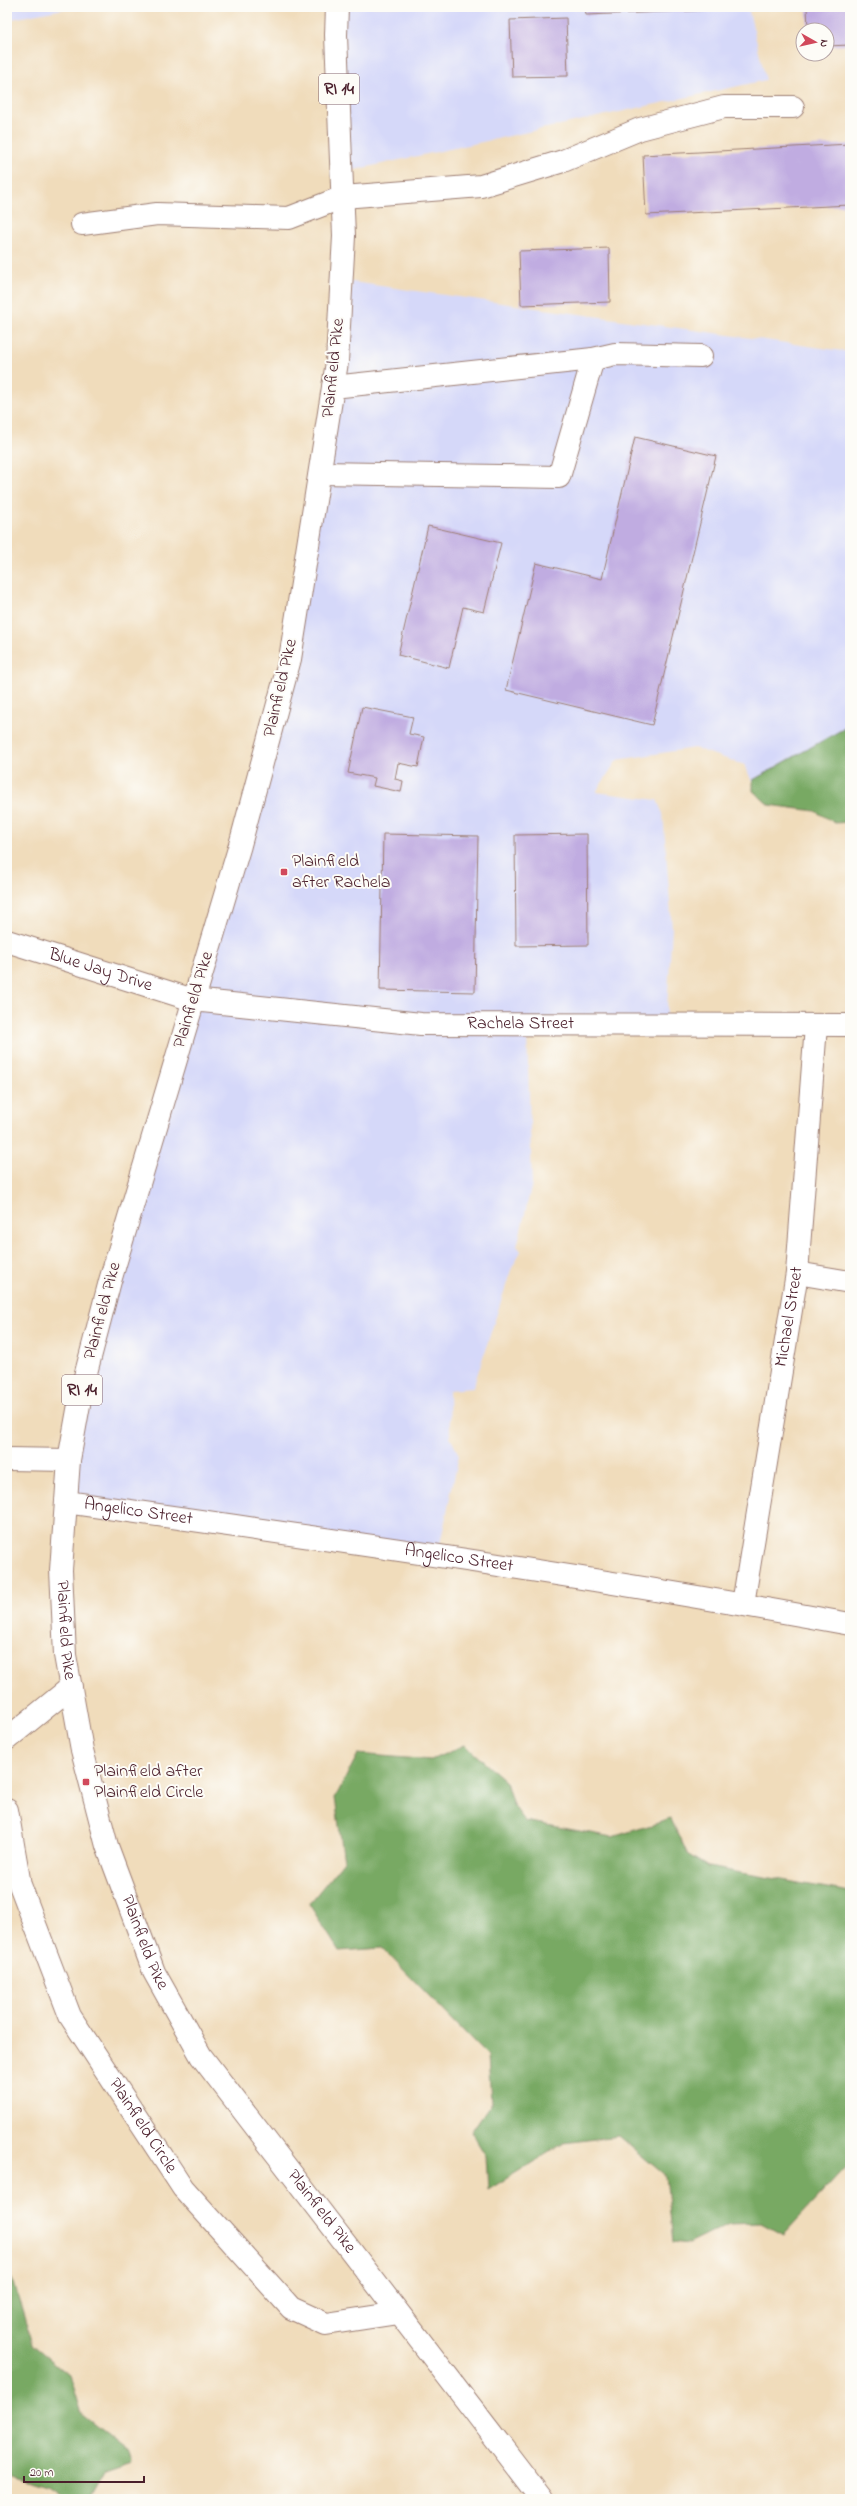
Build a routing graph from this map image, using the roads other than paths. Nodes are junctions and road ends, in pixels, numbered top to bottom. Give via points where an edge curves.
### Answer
1 (337, 7) edge
2 (793, 106) dead end
3 (343, 197) junction
4 (82, 224) dead end
5 (701, 356) dead end
6 (593, 359) junction
7 (333, 387) junction
8 (320, 473) junction
9 (7, 941) edge
10 (193, 1000) junction
11 (850, 1025) edge
12 (816, 1026) junction
13 (797, 1274) junction
14 (850, 1282) edge
15 (7, 1459) edge
16 (69, 1460) junction
17 (66, 1502) junction
18 (743, 1604) junction
19 (850, 1624) edge
20 (71, 1687) junction
21 (7, 1738) edge
22 (7, 1810) edge
23 (398, 2313) junction
24 (542, 2499) edge

1 - 3 street, Plainfield Pike / RI 14
2 - 3 street via 724,108 640,130 563,161 481,186
3 - 4 street via 289,218 157,214
3 - 7 street, Plainfield Pike / RI 14 via 344,236
5 - 6 street via 615,354
6 - 7 street
6 - 8 street via 559,477
7 - 8 street, Plainfield Pike / RI 14
8 - 10 street, Plainfield Pike / RI 14 via 290,659 240,845
9 - 10 street, Blue Jay Drive
10 - 12 street, Rachela Street via 421,1024
10 - 16 street, Plainfield Pike / RI 14 via 110,1281 82,1388
11 - 12 street, Rachela Street
12 - 13 street, Michael Street
13 - 14 street
13 - 18 street, Michael Street
15 - 16 street
16 - 17 street, Plainfield Pike / RI 14
17 - 18 street, Angelico Street via 379,1546
17 - 20 street, Plainfield Pike / RI 14 via 61,1570 65,1655
18 - 19 street, Angelico Street
20 - 21 street
20 - 23 street, Plainfield Pike / RI 14 via 82,1750 107,1846 154,1972 201,2056
22 - 23 street, Plainfield Circle via 20,1885 70,2016 182,2188 291,2308 326,2324
23 - 24 street, Plainfield Pike / RI 14

